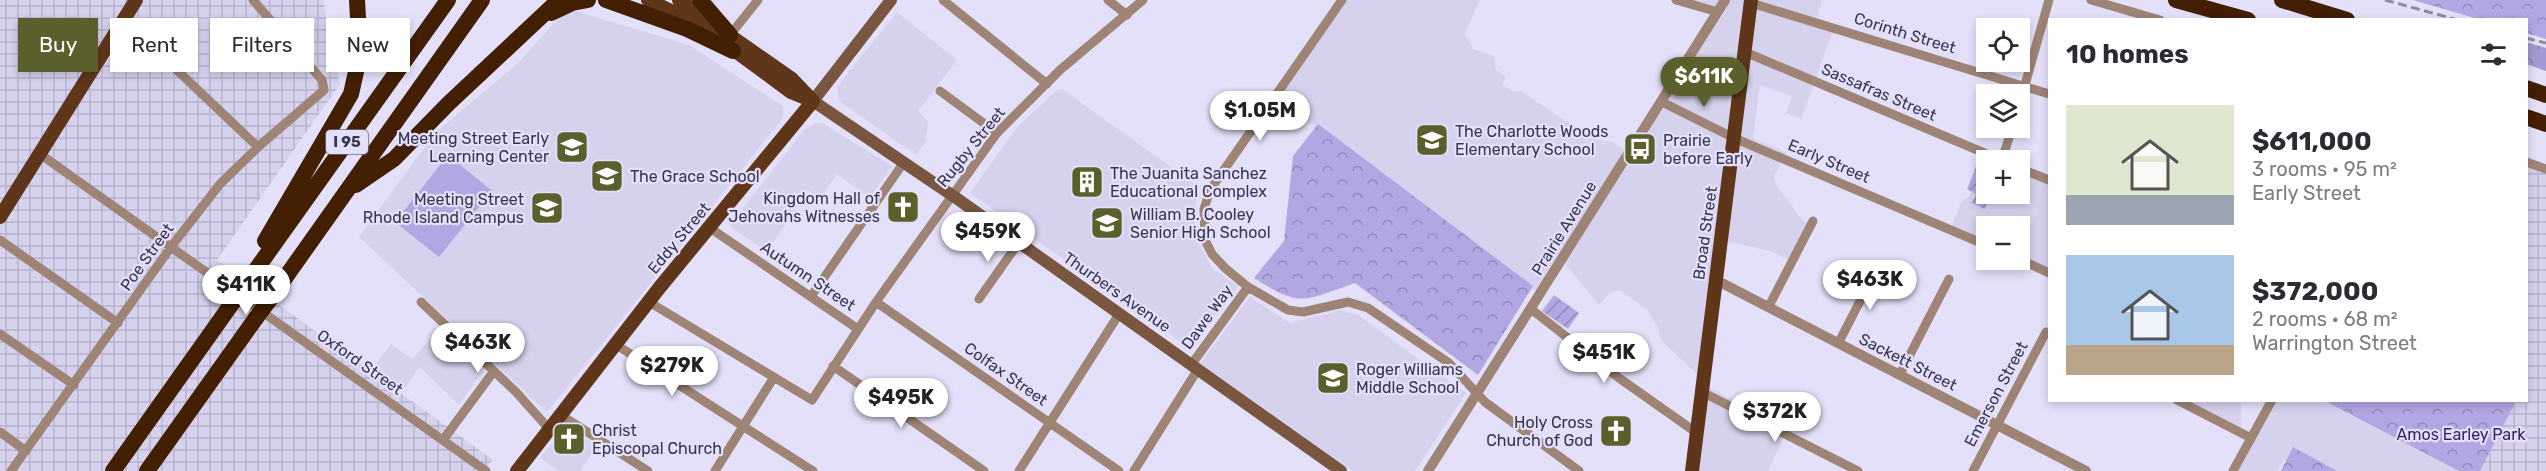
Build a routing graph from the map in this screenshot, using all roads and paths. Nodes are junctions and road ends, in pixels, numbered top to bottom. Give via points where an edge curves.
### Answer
1 (135, 0) edge
2 (253, 0) edge
3 (352, 0) edge
4 (357, 0) edge
5 (448, 0) edge
6 (482, 0) edge
7 (558, 0) edge
8 (588, 0) edge
9 (606, 0) edge
10 (648, 0) edge
11 (679, 0) edge
12 (700, 0) edge
13 (758, 0) edge
14 (891, 0) edge
15 (943, 0) edge
16 (1108, 0) edge
17 (1143, 0) edge
18 (1342, 0) edge
19 (1676, 0) edge
20 (1725, 0) edge
21 (2049, 0) edge
22 (2091, 0) edge
23 (2176, 0) edge
24 (2282, 0) edge
25 (1751, 1) edge
26 (1718, 12) junction
27 (1127, 15) junction
28 (124, 18) edge
29 (356, 18) edge
30 (359, 18) edge
31 (2153, 18) edge
32 (2240, 18) edge
33 (2341, 18) edge
34 (533, 26) junction
35 (110, 40) edge
36 (731, 43) junction
37 (1745, 52) junction
38 (179, 72) edge
39 (356, 72) edge
40 (1047, 84) junction
41 (2015, 84) edge
42 (2026, 84) edge
43 (2030, 88) edge
44 (2528, 89) edge
45 (940, 92) dead end
46 (2048, 94) edge
47 (2546, 94) edge
48 (813, 101) junction
49 (1662, 102) junction
50 (2528, 118) edge
51 (2546, 124) edge
52 (997, 133) junction
53 (1734, 138) junction
54 (258, 147) junction
55 (1978, 150) edge
56 (40, 154) junction
57 (904, 162) junction
58 (2528, 163) edge
59 (2546, 169) edge
60 (2030, 172) edge
61 (2048, 180) edge
62 (346, 192) junction
63 (952, 195) junction
64 (0, 218) edge
65 (1813, 221) dead end
66 (710, 228) junction
67 (0, 240) edge
68 (1976, 241) edge
69 (1019, 242) junction
70 (171, 247) junction
71 (2030, 264) edge
72 (1877, 268) dead end
73 (2048, 273) edge
74 (1949, 279) dead end
75 (1716, 280) junction
76 (243, 283) junction
77 (1248, 287) junction
78 (812, 295) junction
79 (979, 300) dead end
80 (421, 302) dead end
81 (649, 302) junction
82 (876, 302) junction
83 (1769, 306) junction
84 (1531, 309) junction
85 (1119, 314) junction
86 (118, 323) junction
87 (858, 328) junction
88 (2047, 333) edge
89 (0, 334) edge
90 (1839, 342) junction
91 (615, 344) junction
92 (833, 366) junction
93 (1195, 367) junction
94 (494, 371) junction
95 (1900, 374) junction
96 (774, 377) junction
97 (74, 385) junction
98 (1477, 392) junction
99 (1702, 392) junction
100 (2181, 402) edge
101 (2271, 402) edge
102 (561, 415) junction
103 (1049, 423) junction
104 (1997, 425) junction
105 (743, 426) junction
106 (550, 430) junction
107 (0, 432) edge
108 (1697, 433) junction
109 (2251, 438) junction
110 (443, 440) junction
111 (26, 451) junction
112 (11, 471) edge
113 (113, 471) edge
114 (147, 471) edge
115 (486, 471) edge
116 (517, 471) edge
117 (648, 471) edge
118 (715, 471) edge
119 (813, 471) edge
120 (984, 471) edge
121 (1019, 471) edge
122 (1119, 471) edge
123 (1134, 471) edge
124 (1341, 471) edge
125 (1428, 471) edge
126 (1579, 471) edge
127 (1692, 471) edge
128 (1858, 471) edge
129 (1973, 471) edge
130 (2086, 471) edge
131 (2233, 471) edge

1 - 28 main road
2 - 54 street, Poe Street via 325,87 323,93
3 - 29 highway
4 - 30 highway
5 - 76 highway, I 95
6 - 62 highway, I 95
7 - 34 highway
8 - 34 highway via 562,7
9 - 36 highway
10 - 36 main road, Thurbers Avenue
11 - 36 main road, Thurbers Avenue
12 - 36 highway
13 - 36 street
14 - 48 main road, Eddy Street
15 - 40 street
16 - 27 street
17 - 27 street, Rugby Street
18 - 77 street via 1218,179 1204,209 1205,240 1212,254
19 - 26 street
20 - 26 street, Prairie Avenue
21 - 42 street
22 - 31 street
23 - 32 highway
24 - 33 highway
25 - 37 main road, Broad Street
25 - 41 street, Corinth Street
26 - 49 street, Prairie Avenue
27 - 40 street, Rugby Street
34 - 62 highway via 448,103 394,159
35 - 56 main road
36 - 48 main road, Thurbers Avenue via 791,92
37 - 53 main road, Broad Street
37 - 55 street, Sassafras Street
38 - 54 street
39 - 76 highway via 347,103
40 - 52 street, Rugby Street
43 - 46 street, Corinth Street
44 - 47 highway
45 - 52 street
48 - 57 main road, Thurbers Avenue
48 - 66 main road, Eddy Street
49 - 53 street, Early Street
49 - 84 street, Prairie Avenue
50 - 51 highway
52 - 63 street, Rugby Street
53 - 68 street, Early Street
53 - 75 main road, Broad Street
54 - 70 street, Poe Street via 220,184
56 - 64 main road
56 - 70 street, Oxford Street
57 - 63 main road, Thurbers Avenue
57 - 78 street
58 - 59 street
60 - 61 street
62 - 114 highway, I 95, bridge
63 - 69 main road, Thurbers Avenue
63 - 82 street, Rugby Street
65 - 83 street
66 - 78 street, Autumn Street
66 - 81 main road, Eddy Street
67 - 86 street
69 - 79 street
69 - 85 main road, Thurbers Avenue
70 - 86 street, Poe Street
70 - 110 street, Oxford Street
71 - 73 street
72 - 90 street
74 - 95 street
75 - 83 street, Sackett Street
75 - 99 main road, Broad Street
76 - 113 highway, I 95, bridge
77 - 93 street, Dawe Way
77 - 98 street via 1288,310 1303,312 1348,302 1368,308 1449,363
78 - 87 street, Autumn Street
80 - 94 street
81 - 91 main road, Eddy Street
81 - 96 street
82 - 87 street, Rugby Street
82 - 103 street, Colfax Street
83 - 90 street, Sackett Street
84 - 98 street, Prairie Avenue
84 - 108 street via 1618,378
85 - 93 main road, Thurbers Avenue
85 - 103 street
86 - 97 street, Poe Street
87 - 92 street, Rugby Street
88 - 104 street, Emerson Street
89 - 97 street
90 - 95 street, Sackett Street
91 - 102 main road, Eddy Street
91 - 105 street
92 - 96 street, Rugby Street via 812,400
92 - 120 street
93 - 123 street, Dawe Way
93 - 124 main road, Thurbers Avenue
94 - 106 street
94 - 110 street
95 - 104 street, Sackett Street
96 - 105 street
97 - 111 street, Poe Street
98 - 125 street, Prairie Avenue
98 - 126 street via 1485,402
99 - 108 main road, Broad Street
99 - 128 street
100 - 109 street
101 - 109 street
102 - 106 main road, Eddy Street
102 - 117 street
103 - 121 street
103 - 122 street, Colfax Street
104 - 129 street, Emerson Street
104 - 130 street, Sackett Street
105 - 118 street
105 - 119 street
106 - 116 main road, Eddy Street
107 - 111 street
108 - 127 main road, Broad Street
109 - 131 street
110 - 115 street, Oxford Street
111 - 112 street, Poe Street

